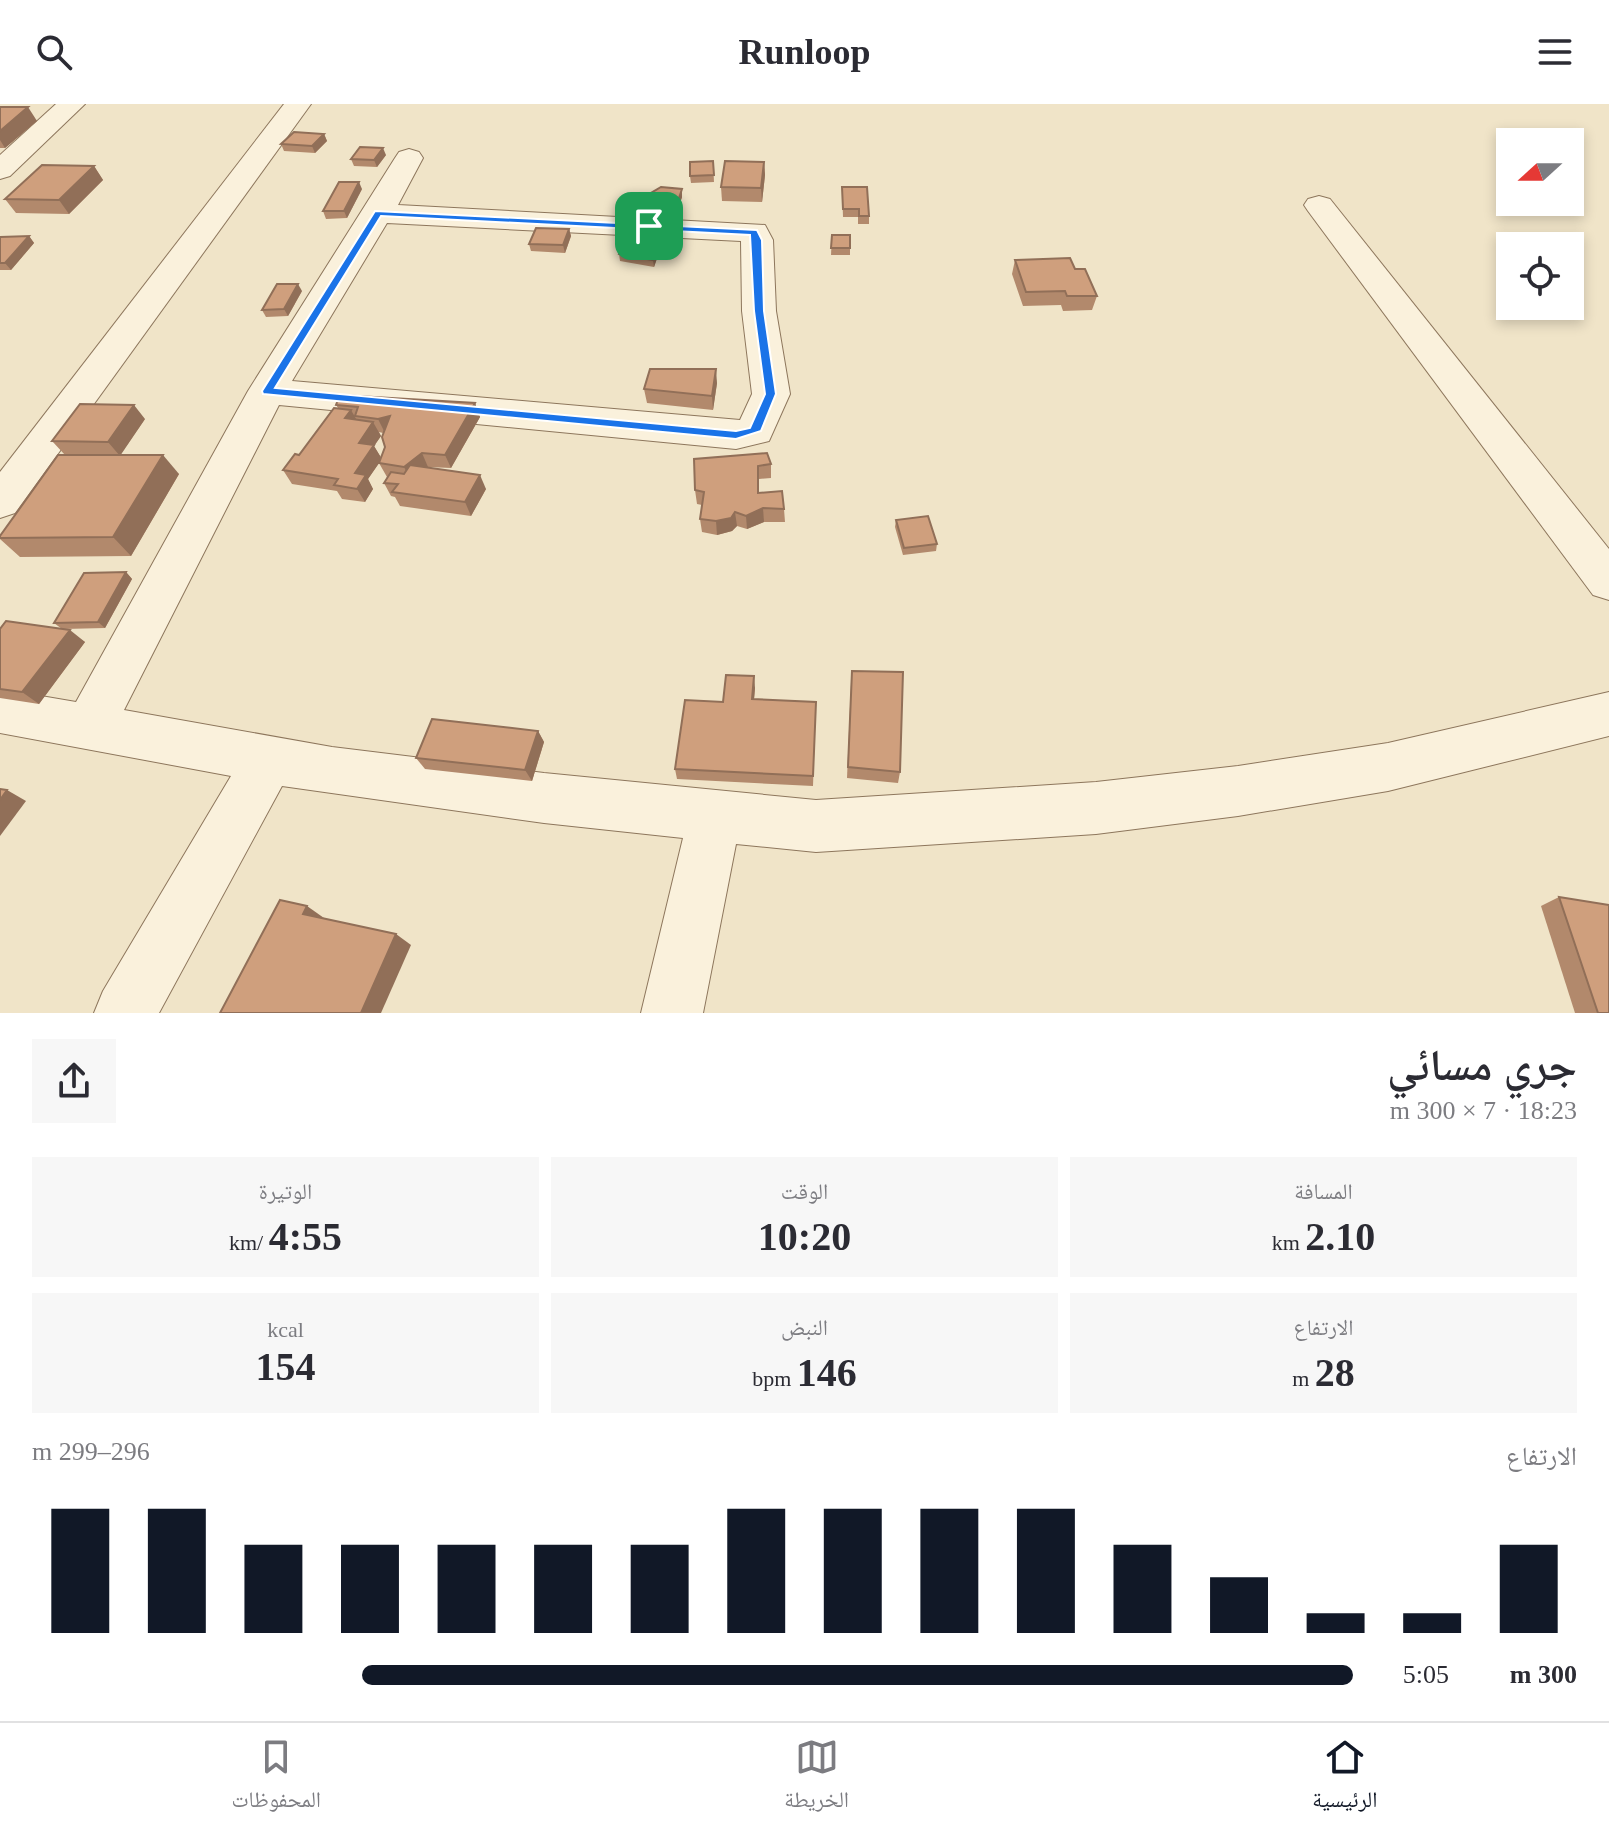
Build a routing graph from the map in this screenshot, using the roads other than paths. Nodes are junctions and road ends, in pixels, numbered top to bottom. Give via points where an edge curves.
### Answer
1 (72, 104) edge
2 (298, 104) edge
3 (409, 158) dead end
4 (0, 170) edge
5 (1319, 205) dead end
6 (378, 213) junction
7 (267, 391) junction
8 (0, 502) edge
9 (1609, 582) edge
10 (0, 711) edge
11 (1609, 714) edge
12 (89, 727) junction
13 (269, 760) junction
14 (715, 815) junction
15 (125, 1013) edge
16 (672, 1013) edge

1 - 4 street
2 - 8 street
3 - 6 street
5 - 9 street
6 - 7 street
6 - 7 street via 754,232 771,394 755,431 736,435
7 - 12 street
10 - 12 street
11 - 14 street via 1388,767 1112,806 816,826
12 - 13 street
13 - 14 street
13 - 15 street
14 - 16 street

